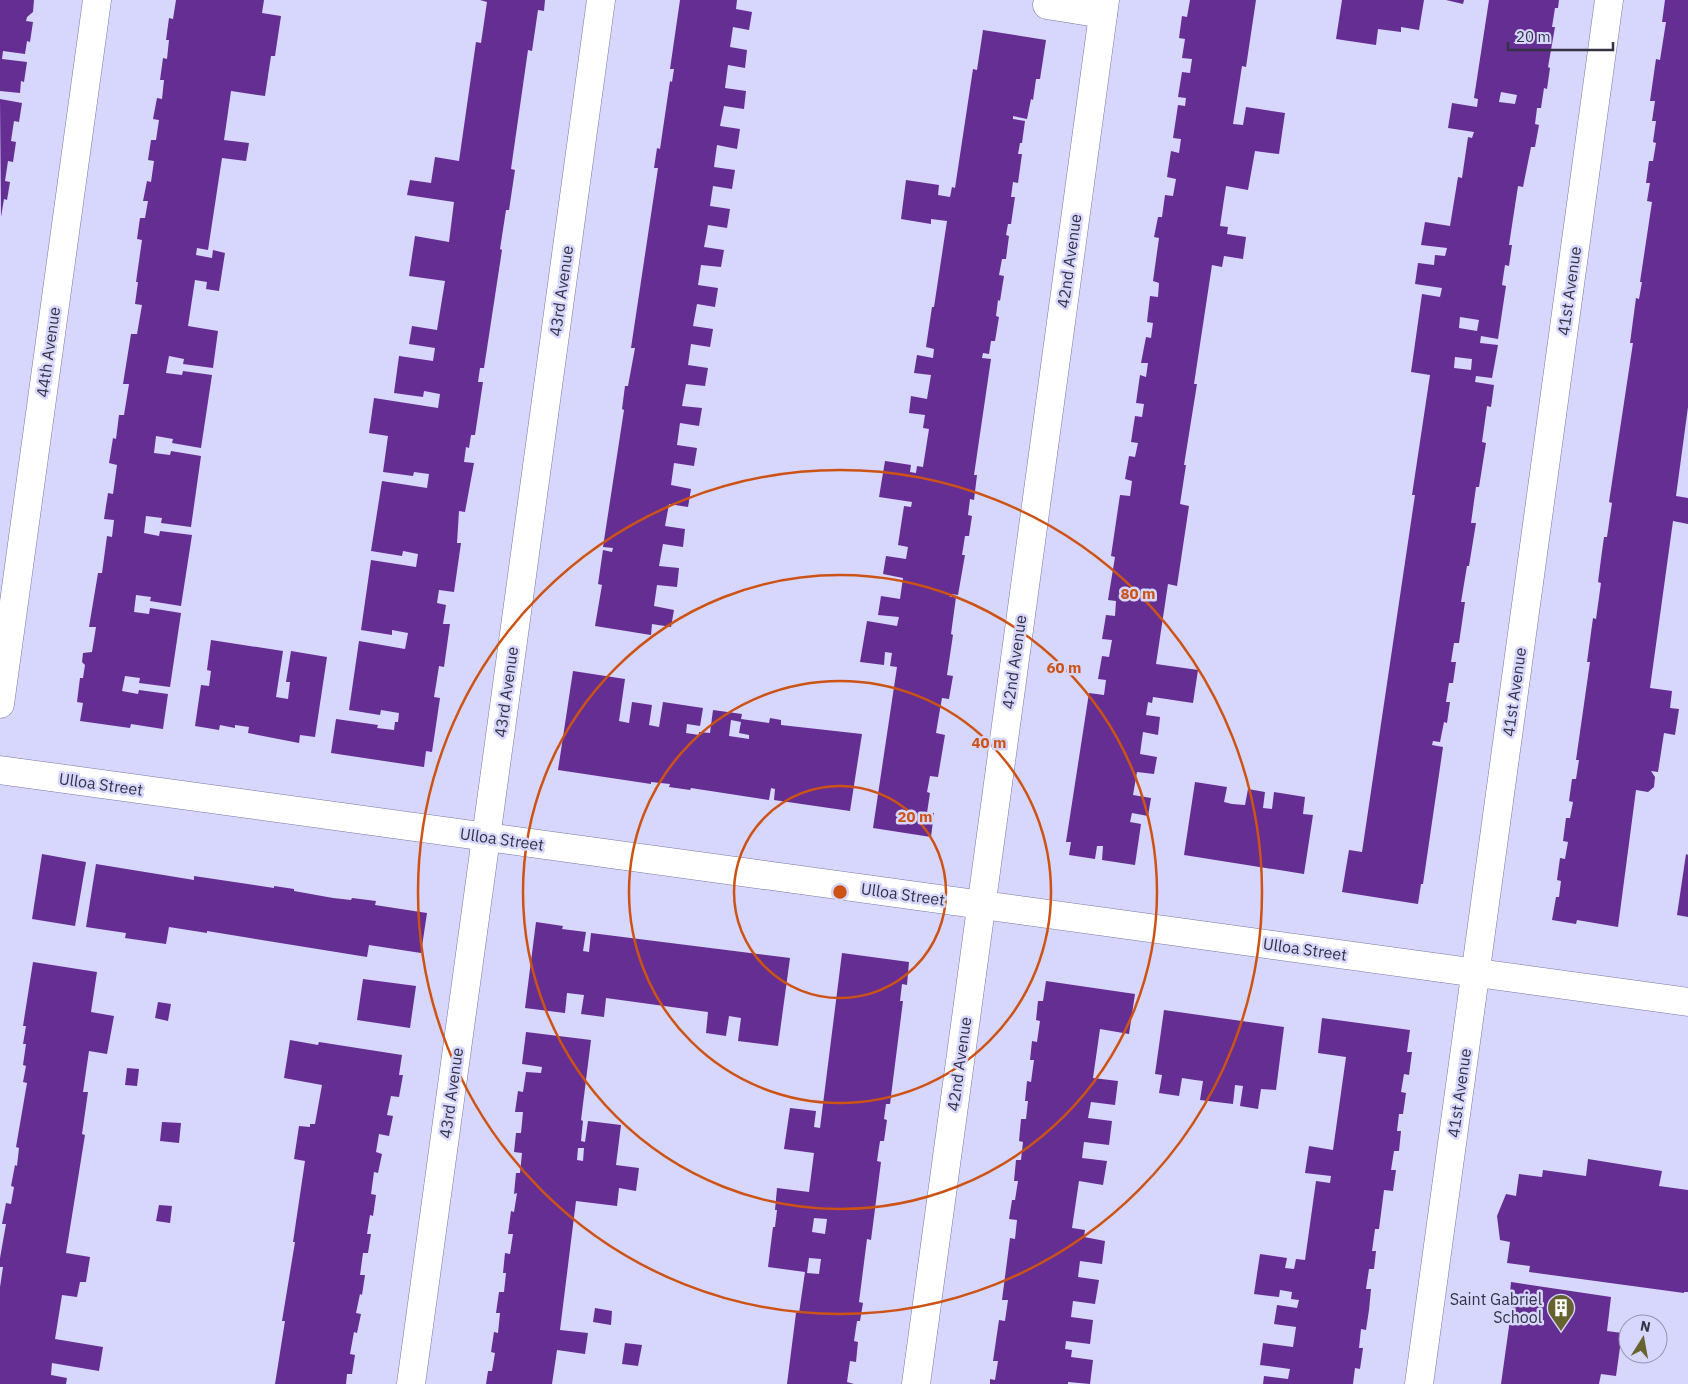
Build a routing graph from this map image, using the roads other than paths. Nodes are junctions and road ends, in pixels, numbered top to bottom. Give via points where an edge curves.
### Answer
1 (97, 0) edge
2 (601, 0) edge
3 (1609, 0) edge
4 (1047, 5) dead end
5 (1104, 7) edge
6 (0, 704) edge
7 (0, 770) edge
8 (486, 837) junction
9 (981, 905) junction
10 (1475, 973) junction
11 (1688, 1002) edge
12 (411, 1384) edge
13 (916, 1384) edge
14 (1419, 1384) edge

1 - 6 street, 44th Avenue
2 - 8 street, 43rd Avenue
3 - 10 street, 41st Avenue
4 - 5 street
5 - 9 street, 42nd Avenue
7 - 8 street, Ulloa Street
8 - 9 street, Ulloa Street
8 - 12 street, 43rd Avenue
9 - 10 street, Ulloa Street
9 - 13 street, 42nd Avenue
10 - 11 street, Ulloa Street
10 - 14 street, 41st Avenue

